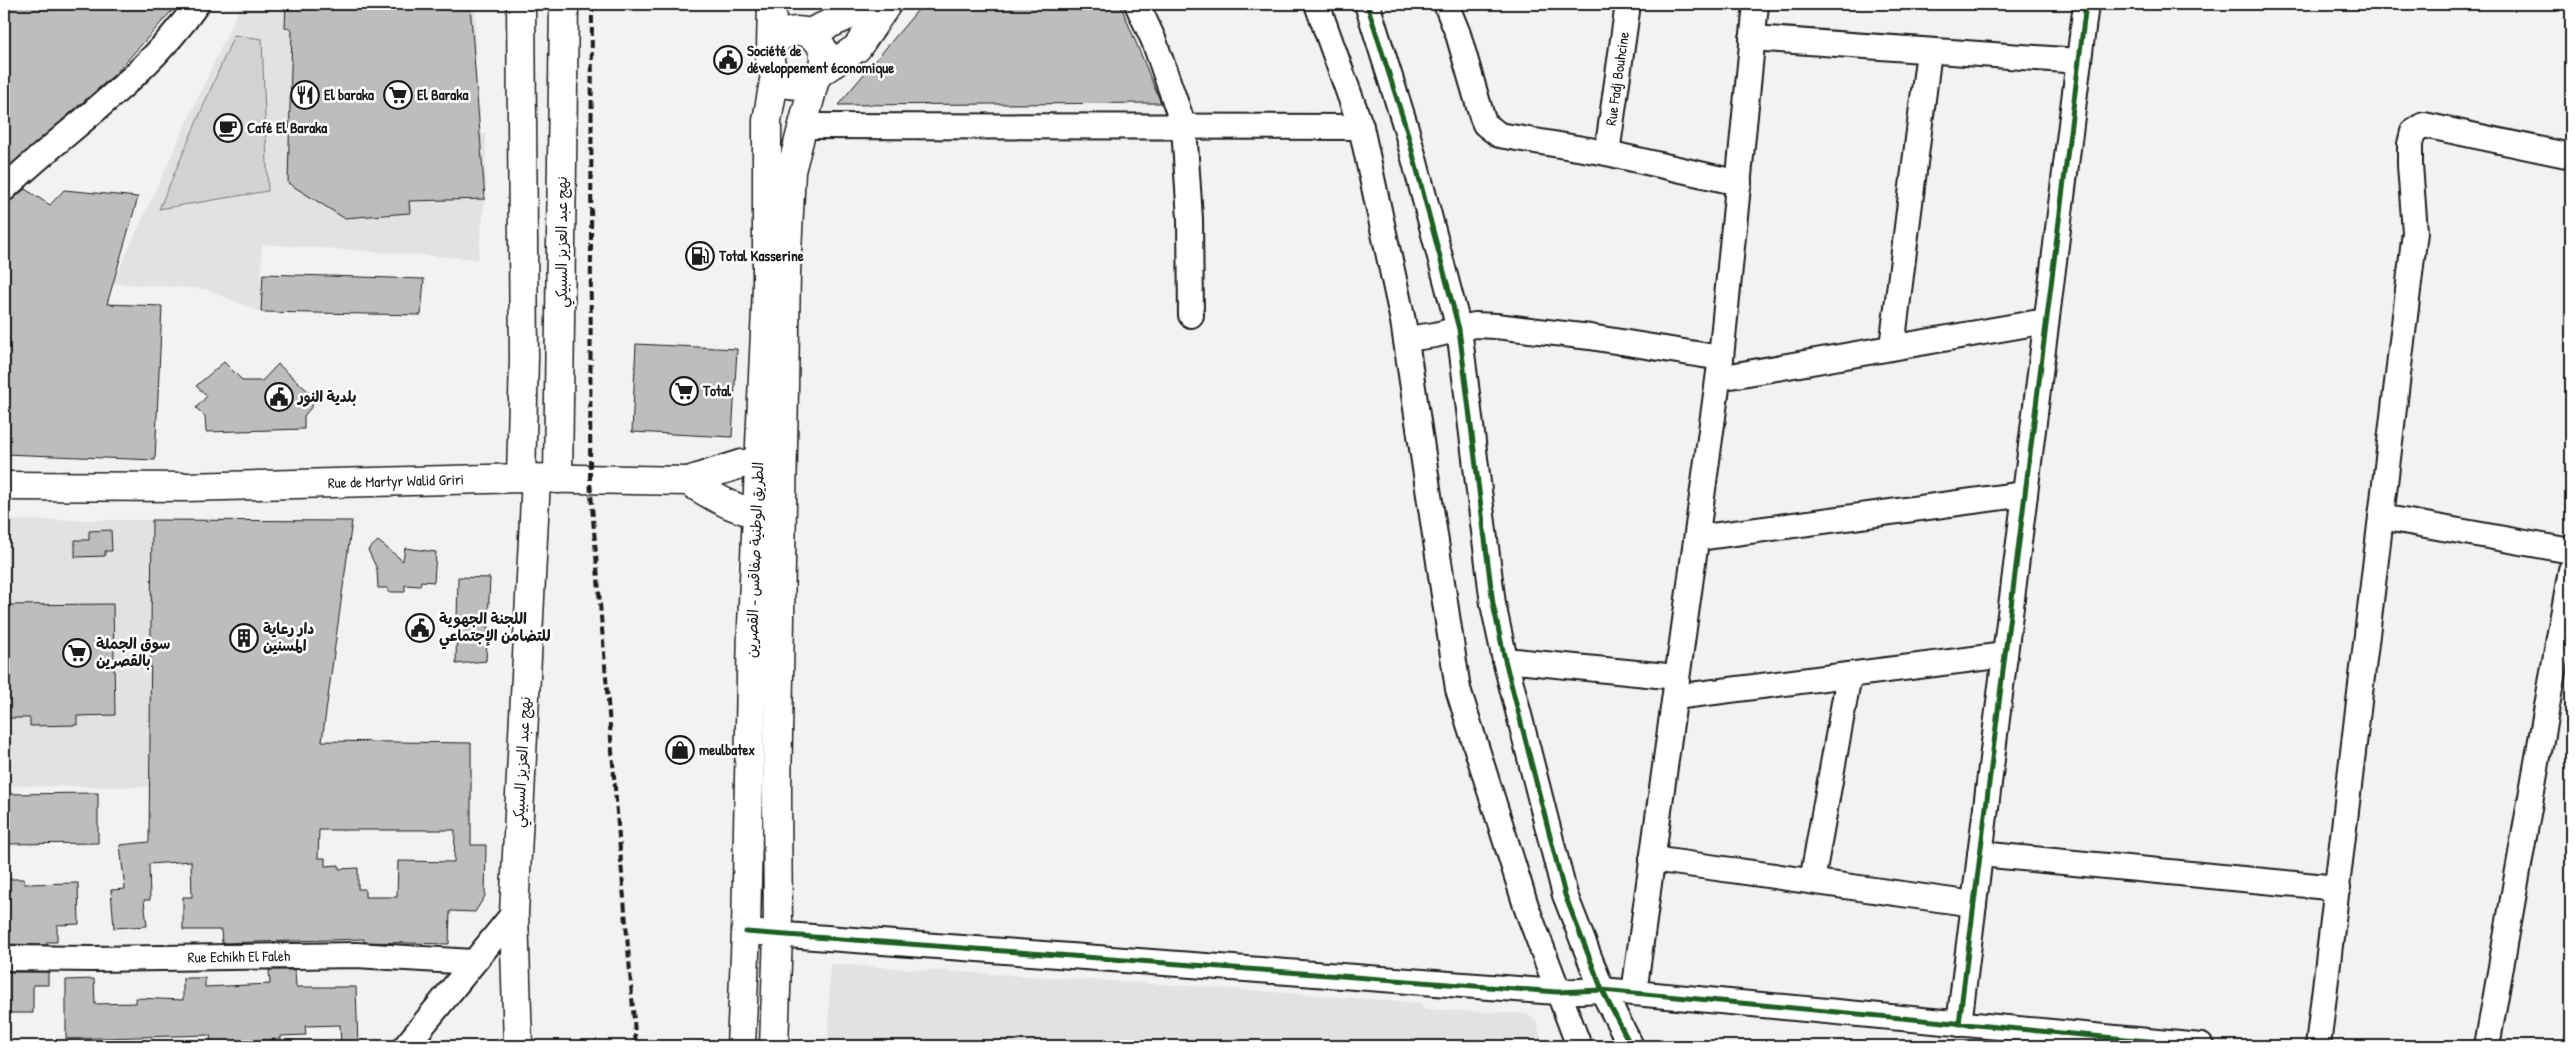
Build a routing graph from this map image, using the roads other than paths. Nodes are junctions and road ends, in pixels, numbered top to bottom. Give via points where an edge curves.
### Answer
1 (197, 4) edge
2 (521, 4) edge
3 (564, 4) edge
4 (772, 4) edge
5 (783, 4) edge
6 (874, 4) edge
7 (887, 4) edge
8 (1137, 4) edge
9 (1317, 4) edge
10 (1367, 4) edge
11 (1446, 4) edge
12 (1628, 4) edge
13 (1756, 4) edge
14 (2086, 4) edge
15 (804, 32) junction
16 (1752, 38) junction
17 (1929, 52) junction
18 (2078, 61) junction
19 (773, 62) junction
20 (818, 75) junction
21 (802, 126) junction
22 (1184, 127) junction
23 (1361, 127) junction
24 (1607, 154) junction
25 (2571, 156) edge
26 (1739, 183) junction
27 (4, 189) edge
28 (1191, 315) dead end
29 (2046, 320) junction
30 (1459, 329) junction
31 (1406, 339) junction
32 (1892, 347) junction
33 (1720, 368) junction
34 (771, 462) junction
35 (538, 479) junction
36 (688, 481) junction
37 (4, 486) edge
38 (2025, 494) junction
39 (770, 516) junction
40 (2381, 517) junction
41 (1696, 538) junction
42 (2571, 551) edge
43 (2571, 570) edge
44 (2005, 655) junction
45 (1505, 660) junction
46 (2563, 664) edge
47 (1849, 675) junction
48 (1676, 687) junction
49 (1980, 854) junction
50 (1652, 859) junction
51 (1812, 881) junction
52 (2338, 888) junction
53 (1974, 904) junction
54 (514, 913) junction
55 (746, 932) junction
56 (778, 935) junction
57 (4, 958) edge
58 (473, 962) junction
59 (1602, 990) junction
60 (1557, 992) junction
61 (1634, 993) junction
62 (1959, 1024) junction
63 (2095, 1041) edge
64 (406, 1046) edge
65 (518, 1046) edge
66 (741, 1046) edge
67 (774, 1046) edge
68 (1579, 1046) edge
69 (1631, 1046) edge
70 (2201, 1046) edge
71 (2318, 1046) edge
72 (2487, 1046) edge

1 - 27 street via 169,40 123,88
2 - 35 street, نهج عبد العزيز السبيكي via 524,358
3 - 35 street, نهج عبد العزيز السبيكي
4 - 19 street, الطريق الوطنية صفاقس - القصرين
5 - 15 street via 790,20
6 - 15 street
7 - 20 street via 857,48
8 - 22 street via 1154,41
9 - 23 street
10 - 30 street via 1406,128
11 - 24 street via 1485,124 1499,135
12 - 24 street, Rue Fadj Bouhcine
13 - 16 street
14 - 18 street
15 - 19 street via 782,35
15 - 20 street via 816,38 824,54
16 - 17 street
16 - 26 street
17 - 18 street
17 - 32 street
18 - 29 street
19 - 20 street via 790,85 808,84
19 - 34 street, الطريق الوطنية صفاقس - القصرين via 767,121
20 - 21 street, الطريق الوطنية صفاقس - القصرين
21 - 22 street
21 - 34 street, الطريق الوطنية صفاقس - القصرين via 791,171
22 - 23 street
22 - 28 street via 1190,219
23 - 31 street
24 - 26 street
25 - 40 street via 2424,125 2413,132 2410,165 2415,232
26 - 33 street
29 - 32 street
29 - 38 street
30 - 31 street
30 - 33 street via 1475,325 1496,326 1590,337
30 - 45 street via 1493,604
31 - 60 street via 1458,689 1527,909
32 - 33 street
33 - 41 street
34 - 36 street via 719,469
34 - 39 street, الطريق الوطنية صفاقس - القصرين
35 - 36 street, Rue de Martyr Walid Griri
35 - 37 street, Rue de Martyr Walid Griri via 186,487
35 - 54 street, نهج عبد العزيز السبيكي
36 - 39 street, Rue de Martyr Walid Griri via 719,499
38 - 41 street
38 - 44 street
39 - 55 street, الطريق الوطنية صفاقس - القصرين via 748,752
39 - 56 street, الطريق الوطنية صفاقس - القصرين
40 - 42 street
40 - 52 street
41 - 48 street
43 - 46 street
44 - 47 street
44 - 49 street
45 - 48 street
45 - 59 street via 1565,895
46 - 72 street
47 - 48 street
47 - 51 street
48 - 50 street
49 - 52 street
49 - 53 street
50 - 51 street
50 - 61 street
51 - 53 street
52 - 71 street
53 - 62 street
54 - 58 street
54 - 65 street, نهج عبد العزيز السبيكي
55 - 56 street
55 - 66 street, الطريق الوطنية صفاقس - القصرين
56 - 60 street
56 - 67 street, الطريق الوطنية صفاقس - القصرين
57 - 58 street, Rue Echikh El Faleh via 356,955
58 - 64 street
59 - 60 street
59 - 61 street
59 - 69 street
60 - 68 street
61 - 62 street
62 - 63 street
63 - 70 street

